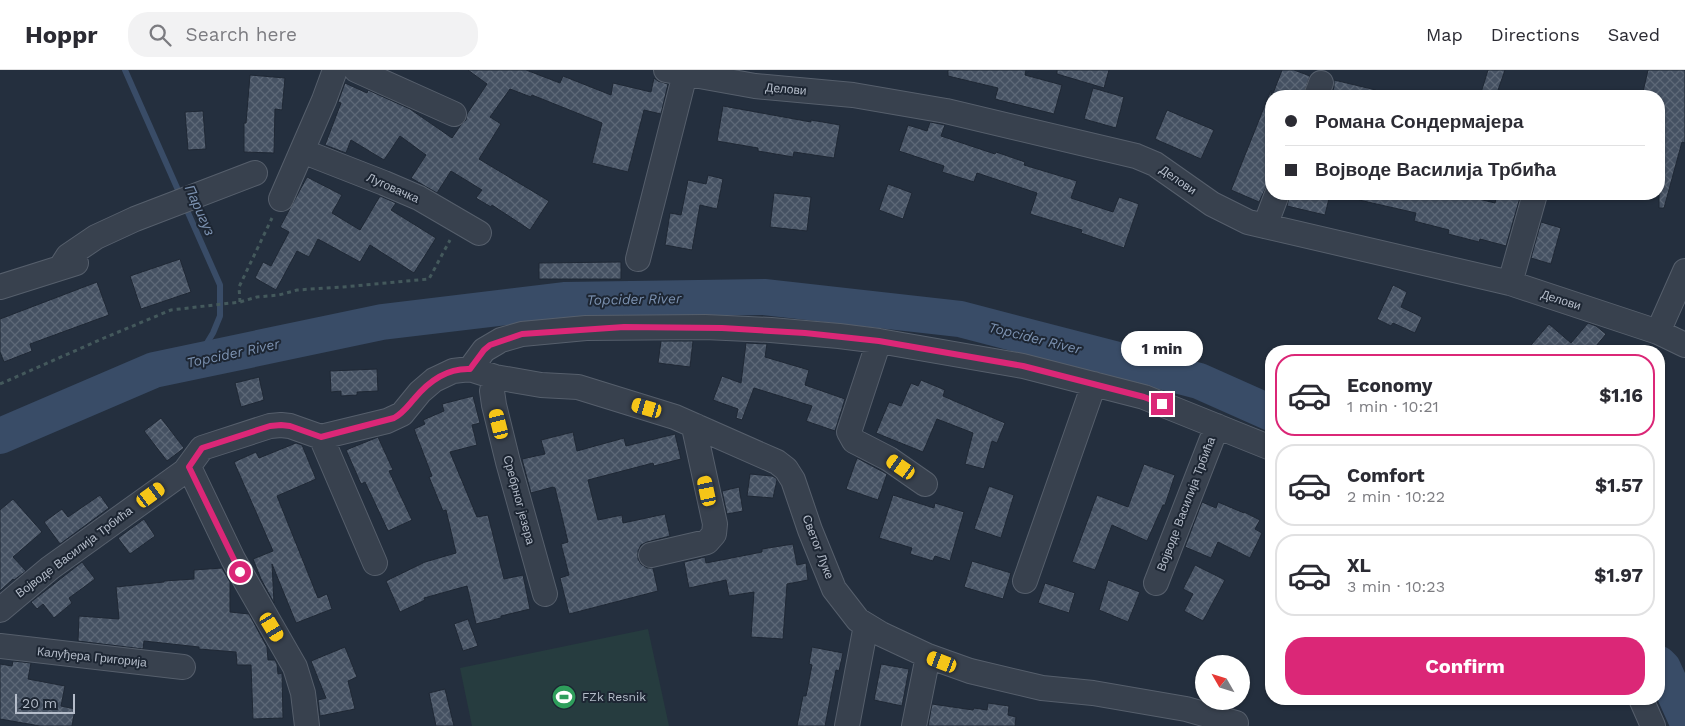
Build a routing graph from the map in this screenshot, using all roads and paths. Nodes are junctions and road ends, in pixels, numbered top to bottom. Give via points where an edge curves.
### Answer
1 (335, 70) edge
2 (356, 70) edge
3 (676, 72) edge
4 (454, 114) dead end
5 (302, 151) junction
6 (255, 173) dead end
7 (281, 199) joint
8 (1275, 200) edge
9 (1533, 200) edge
10 (1264, 226) junction
11 (470, 228) joint
12 (89, 259) dead end
13 (638, 259) dead end
14 (61, 268) junction
15 (1685, 271) edge
16 (1510, 283) junction
17 (0, 288) edge
18 (240, 302) junction
19 (1658, 332) junction
20 (879, 341) junction
21 (1685, 344) edge
22 (470, 369) junction
23 (495, 377) junction
24 (0, 384) edge
25 (1094, 384) junction
26 (696, 426) junction
27 (1217, 426) junction
28 (321, 437) junction
29 (1265, 446) edge
30 (189, 467) junction
31 (925, 484) dead end
32 (651, 555) dead end
33 (375, 563) dead end
34 (1025, 581) dead end
35 (1156, 583) dead end
36 (545, 594) dead end
37 (0, 610) edge
38 (866, 625) junction
39 (0, 646) edge
40 (928, 656) junction
41 (183, 667) dead end
42 (1643, 705) edge
43 (1236, 723) dead end
44 (307, 726) edge
45 (847, 726) edge
46 (914, 726) edge
47 (1653, 726) edge

1 - 5 street
2 - 4 street
3 - 10 street, Делови via 756,86 853,95 946,111 1136,156 1155,164 1212,204 1248,222
3 - 13 street, Делови
5 - 7 street
5 - 11 street, Луговачка via 419,198
6 - 14 street via 96,237 68,256
7 - 18 path via 239,287
8 - 10 street
9 - 16 street
10 - 16 street, Делови
11 - 18 path via 429,279 297,290
12 - 14 street
14 - 17 street
15 - 19 street
16 - 19 street, Делови
18 - 24 path via 171,310
19 - 21 street, Делови
20 - 22 street, Војводе Василија Трбића via 762,330 586,328 522,334 500,340 484,350
20 - 25 street, Војводе Василија Трбића via 1023,366
20 - 31 street via 849,432 854,441 889,459
22 - 23 street, Светог Луке
22 - 28 street via 453,371 434,380 402,414 394,418
23 - 26 street, Светог Луке via 578,387 675,416
23 - 36 street, Сребрног језера via 494,405
25 - 27 street, Војводе Василија Трбића via 1144,397
25 - 34 street
26 - 32 street via 714,534 707,542
26 - 38 street, Светог Луке via 786,469 834,589
27 - 29 street, Војводе Василија Трбића
27 - 35 street, Војводе Василија Трбића
28 - 30 street, Војводе Василија Трбића via 290,426 270,426 202,448
28 - 33 street
30 - 37 street, Војводе Василија Трбића via 50,568
30 - 44 street via 233,559 296,667 304,693
38 - 40 street, Светог Луке
38 - 45 street
39 - 41 street, Калуђера Григорија
40 - 43 street, Светог Луке via 970,671 1042,688 1186,709
40 - 46 street
42 - 47 street

